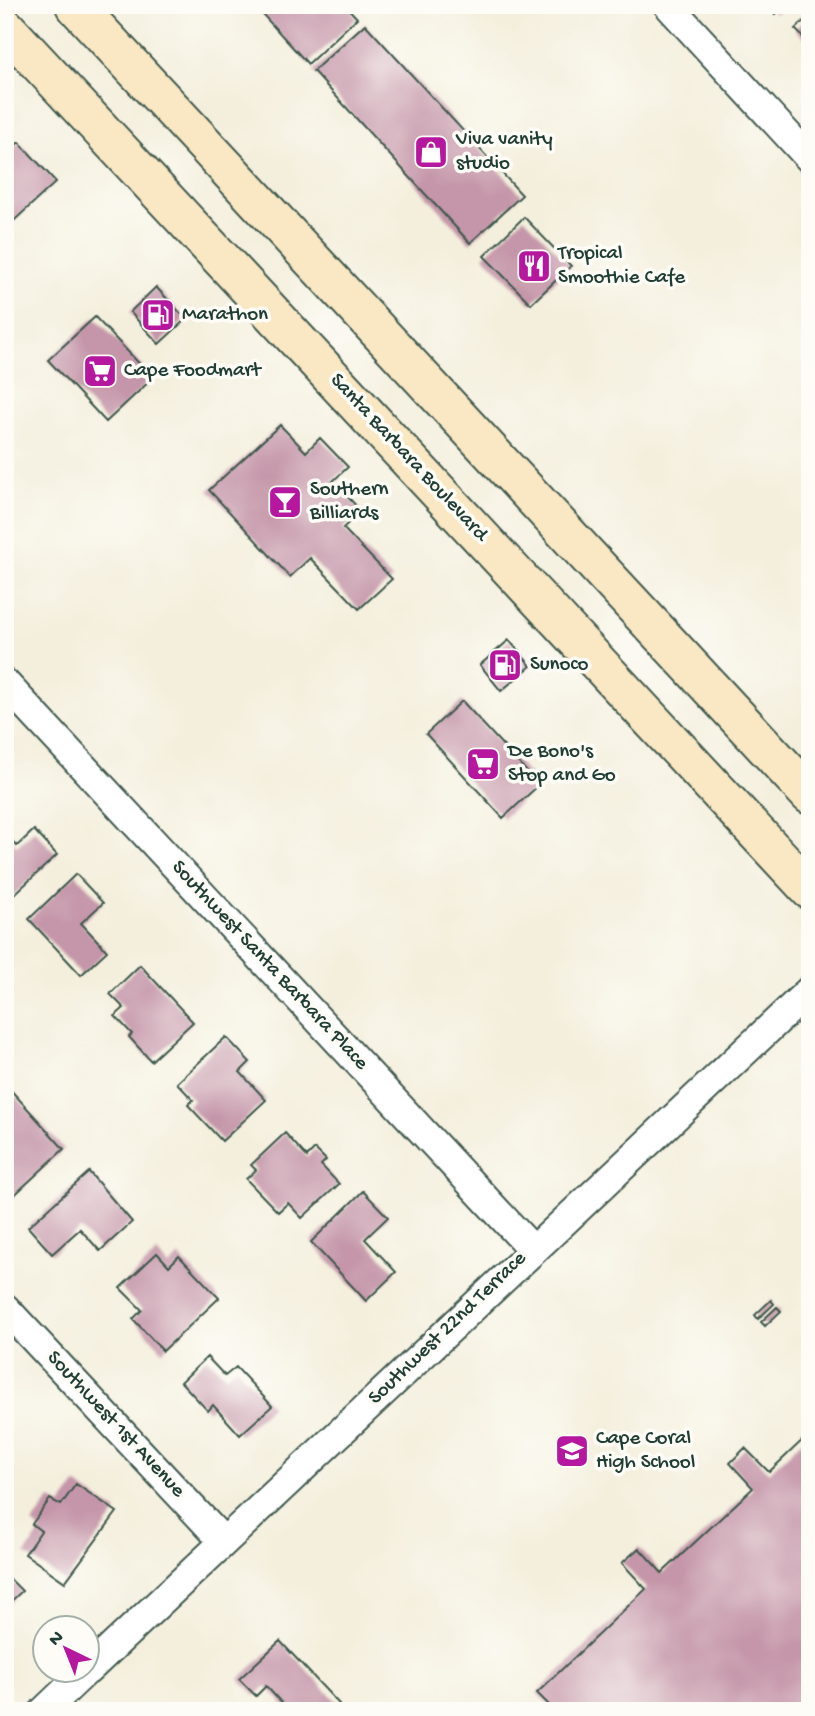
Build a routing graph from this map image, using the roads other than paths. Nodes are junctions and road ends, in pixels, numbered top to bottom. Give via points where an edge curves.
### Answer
1 (75, 5) edge
2 (668, 5) edge
3 (5, 27) edge
4 (810, 159) edge
5 (5, 683) edge
6 (810, 795) edge
7 (810, 890) edge
8 (810, 990) edge
9 (532, 1250) junction
10 (5, 1308) edge
11 (224, 1542) junction
12 (102, 1656) edge
13 (72, 1684) edge
14 (44, 1711) edge

1 - 6 main road
2 - 4 street
3 - 7 main road, Santa Barbara Boulevard
5 - 9 street, Southwest Santa Barbara Place
8 - 9 street, Southwest 22nd Terrace
9 - 11 street, Southwest 22nd Terrace
10 - 11 street, Southwest 1st Avenue
11 - 12 street, Southwest 22nd Terrace
13 - 14 street, Southwest 22nd Terrace

